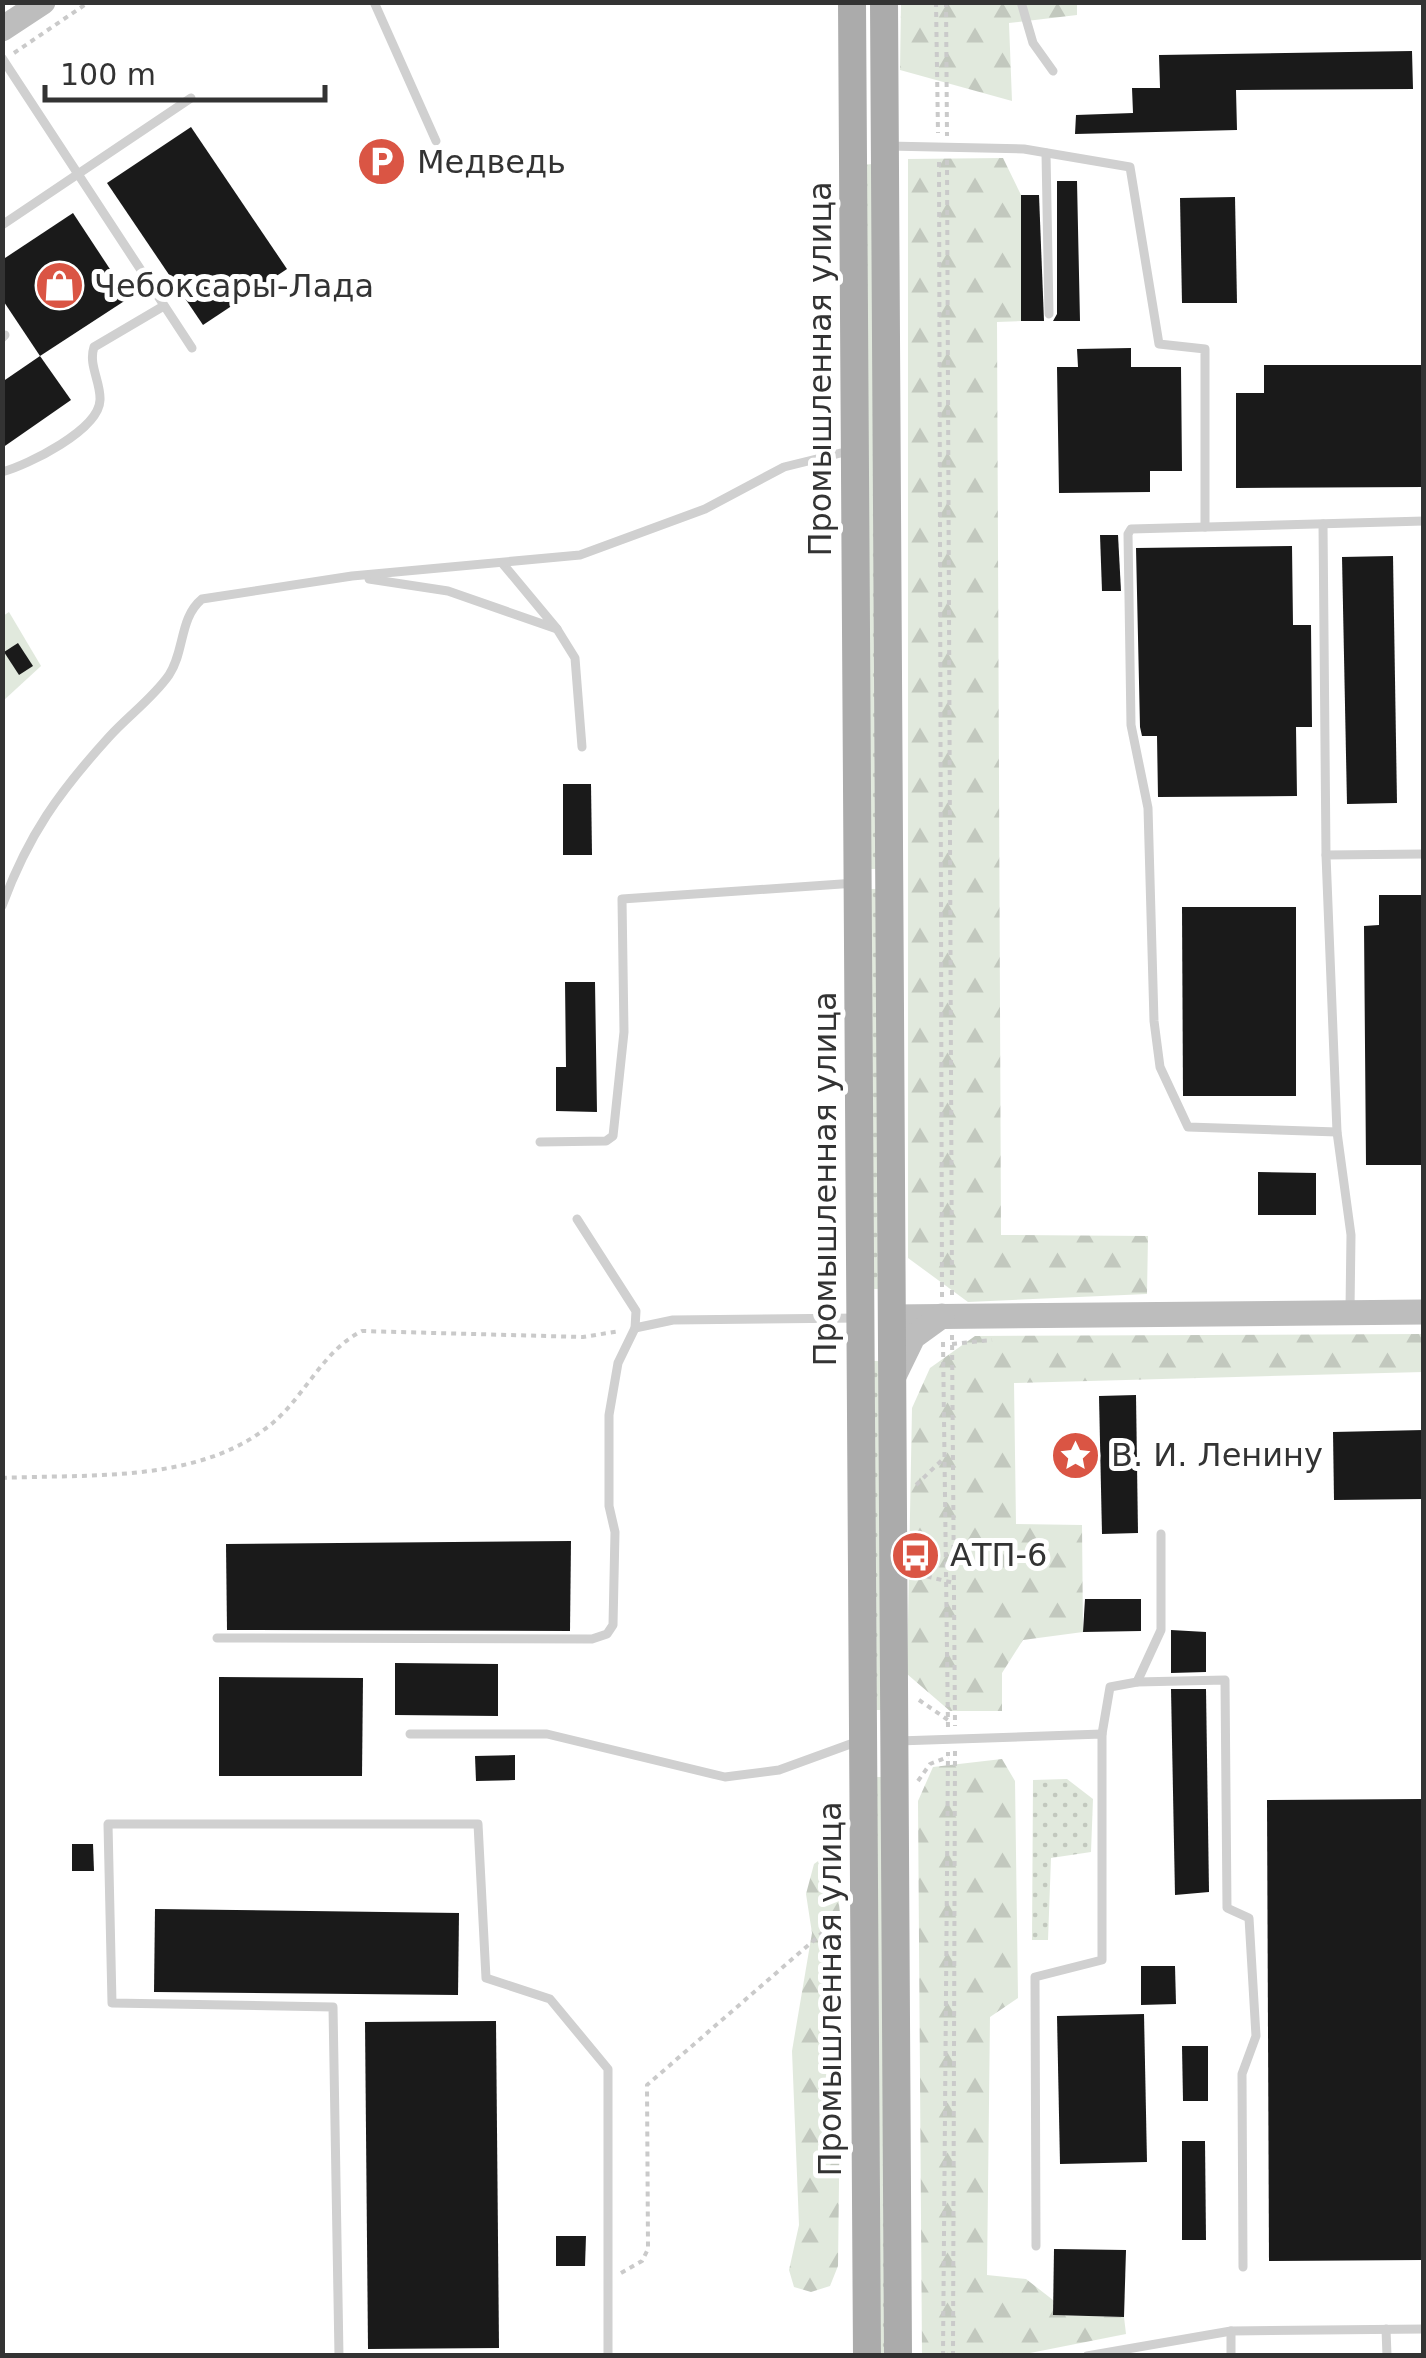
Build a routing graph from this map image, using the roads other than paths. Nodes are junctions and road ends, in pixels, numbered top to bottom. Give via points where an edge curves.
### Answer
1 (43, 2) edge
2 (374, 2) edge
3 (852, 2) edge
4 (884, 2) edge
5 (1021, 2) edge
6 (2, 29) edge
7 (3, 59) edge
8 (1053, 72) dead end
9 (191, 98) dead end
10 (436, 141) dead end
11 (854, 146) junction
12 (884, 146) junction
13 (1046, 154) junction
14 (80, 173) junction
15 (2, 225) edge
16 (162, 307) junction
17 (1050, 314) dead end
18 (192, 348) dead end
19 (856, 449) junction
20 (2, 472) edge
21 (1424, 521) edge
22 (1322, 524) junction
23 (1205, 527) junction
24 (503, 564) junction
25 (352, 576) junction
26 (557, 629) junction
27 (582, 747) dead end
28 (1424, 854) edge
29 (1326, 856) junction
30 (858, 882) junction
31 (889, 882) junction
32 (2, 906) edge
33 (1337, 1132) junction
34 (540, 1142) dead end
35 (577, 1219) dead end
36 (1350, 1312) junction
37 (1424, 1312) edge
38 (947, 1316) junction
39 (892, 1317) junction
40 (861, 1318) junction
41 (635, 1328) junction
42 (892, 1380) junction
43 (1161, 1534) dead end
44 (218, 1638) dead end
45 (1137, 1682) junction
46 (410, 1734) dead end
47 (1102, 1734) junction
48 (864, 1741) junction
49 (895, 1742) junction
50 (1036, 2246) dead end
51 (1243, 2268) dead end
52 (1424, 2329) edge
53 (1386, 2330) junction
54 (1231, 2331) junction
55 (339, 2356) edge
56 (608, 2356) edge
57 (867, 2356) edge
58 (898, 2356) edge
59 (1087, 2356) edge
60 (1231, 2356) edge
61 (1387, 2356) edge

1 - 6 street
2 - 10 lane
3 - 11 main road, Промышленная улица
4 - 12 main road, Промышленная улица
5 - 8 lane via 1033,43
7 - 14 lane
9 - 14 lane
11 - 12 main road
11 - 19 main road, Промышленная улица
12 - 13 lane
12 - 31 main road, Промышленная улица
13 - 17 lane
13 - 23 lane via 1130,167 1159,344 1205,348
14 - 15 lane
14 - 16 lane
16 - 18 lane
16 - 20 lane via 94,347 101,398 83,430
19 - 24 lane via 784,466 706,509 580,554
19 - 30 main road, Промышленная улица
21 - 22 lane
22 - 23 lane
22 - 29 lane
23 - 33 lane via 1128,534 1131,725 1148,808 1160,1067 1188,1127
24 - 25 lane
24 - 26 lane
25 - 26 lane via 448,592
25 - 32 lane via 248,589 202,599 192,608 167,678 40,820
26 - 27 lane via 576,658
28 - 29 lane
29 - 33 lane
30 - 31 main road
30 - 34 lane via 622,899 624,1032 613,1136
30 - 40 main road, Промышленная улица
31 - 39 main road, Промышленная улица
33 - 36 lane via 1351,1236
35 - 41 lane via 636,1311
36 - 37 street, Промышленная улица
36 - 38 street, Промышленная улица
38 - 39 street, Промышленная улица
38 - 42 street via 912,1337
39 - 40 main road
39 - 42 main road, Промышленная улица
40 - 41 lane via 672,1320
40 - 48 main road, Промышленная улица
41 - 44 lane via 618,1363 609,1415 614,1532 608,1634
42 - 49 main road, Промышленная улица
43 - 45 lane via 1161,1630
45 - 47 lane via 1110,1687
45 - 51 lane via 1225,1680 1227,1908 1249,1918 1256,2036 1242,2074
46 - 48 lane via 548,1734 725,1776 778,1770
47 - 49 lane
47 - 50 lane via 1102,1960 1035,1977
48 - 49 main road
48 - 57 main road, Промышленная улица
49 - 58 main road, Промышленная улица
52 - 53 lane
53 - 54 lane
53 - 61 lane
54 - 59 lane
54 - 60 lane
55 - 56 lane via 333,2006 112,2004 108,1824 478,1824 486,1978 550,1999 608,2069

